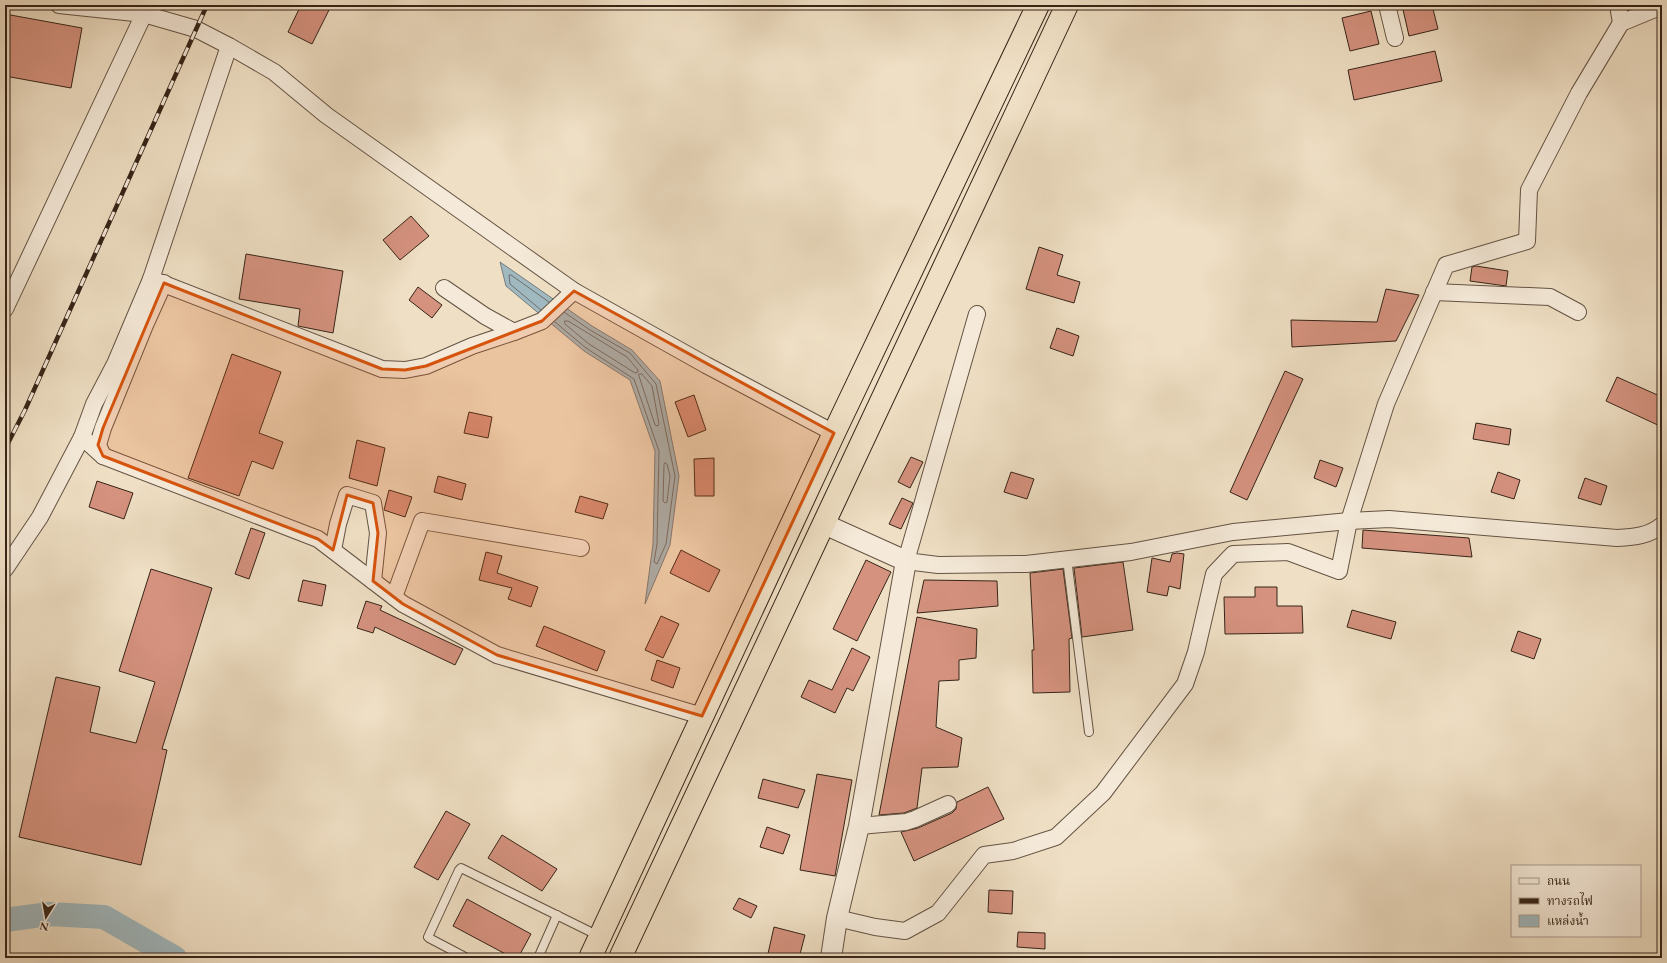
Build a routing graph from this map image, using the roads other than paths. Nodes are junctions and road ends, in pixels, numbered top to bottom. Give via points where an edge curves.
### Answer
1 (59, 5) edge
2 (1038, 5) edge
3 (1067, 5) edge
4 (1387, 5) edge
5 (1618, 5) edge
6 (1662, 6) edge
7 (144, 14) junction
8 (1621, 23) junction
9 (1394, 38) dead end
10 (229, 46) junction
11 (158, 281) junction
12 (444, 288) dead end
13 (1434, 292) junction
14 (569, 295) junction
15 (5, 309) edge
16 (1578, 312) dead end
17 (977, 314) dead end
18 (514, 332) junction
19 (834, 433) junction
20 (82, 437) junction
21 (103, 456) junction
22 (1349, 521) junction
23 (824, 524) junction
24 (1660, 531) edge
25 (581, 548) dead end
26 (333, 550) junction
27 (1067, 559) junction
28 (906, 561) junction
29 (5, 569) edge
30 (373, 581) junction
31 (394, 597) junction
32 (702, 716) junction
33 (1089, 732) dead end
34 (948, 804) dead end
35 (859, 826) junction
36 (557, 915) junction
37 (837, 918) junction
38 (600, 936) junction
39 (467, 958) edge
40 (538, 958) edge
41 (590, 958) edge
42 (620, 958) edge
43 (831, 958) edge

1 - 7 street
2 - 19 highway
3 - 23 highway
4 - 9 street
5 - 8 street
6 - 8 street
7 - 10 street via 196,29
7 - 15 street
8 - 13 street via 1579,93 1530,190 1527,241 1446,265
10 - 11 street
10 - 14 street via 274,72 326,115
11 - 18 street via 382,369 404,370 426,366 472,346
11 - 20 street via 94,404
11 - 21 street via 145,325 103,428 98,445
12 - 18 street
13 - 16 street via 1550,297
13 - 22 street via 1386,404
14 - 18 street via 542,321
14 - 19 street
17 - 28 street
19 - 32 highway
20 - 21 street
20 - 29 street via 40,517
21 - 26 street via 318,539
22 - 24 street via 1389,519 1617,538
22 - 27 street via 1233,532 1131,552
22 - 37 street via 1339,571 1288,552 1233,554 1214,574 1196,652 1185,684 1103,793 1056,837 1013,851 984,855 938,913 905,931
23 - 28 street
23 - 42 highway
25 - 31 street via 422,521
26 - 30 street
26 - 30 street via 347,495 373,503 378,533
27 - 28 street via 1026,564 972,565 938,565
27 - 33 lane
28 - 35 street
30 - 31 street
31 - 32 street via 496,655
32 - 38 highway
34 - 35 street via 915,820
35 - 37 street
36 - 38 lane
36 - 39 lane via 460,869 428,936
36 - 40 lane
37 - 43 street
38 - 41 highway

